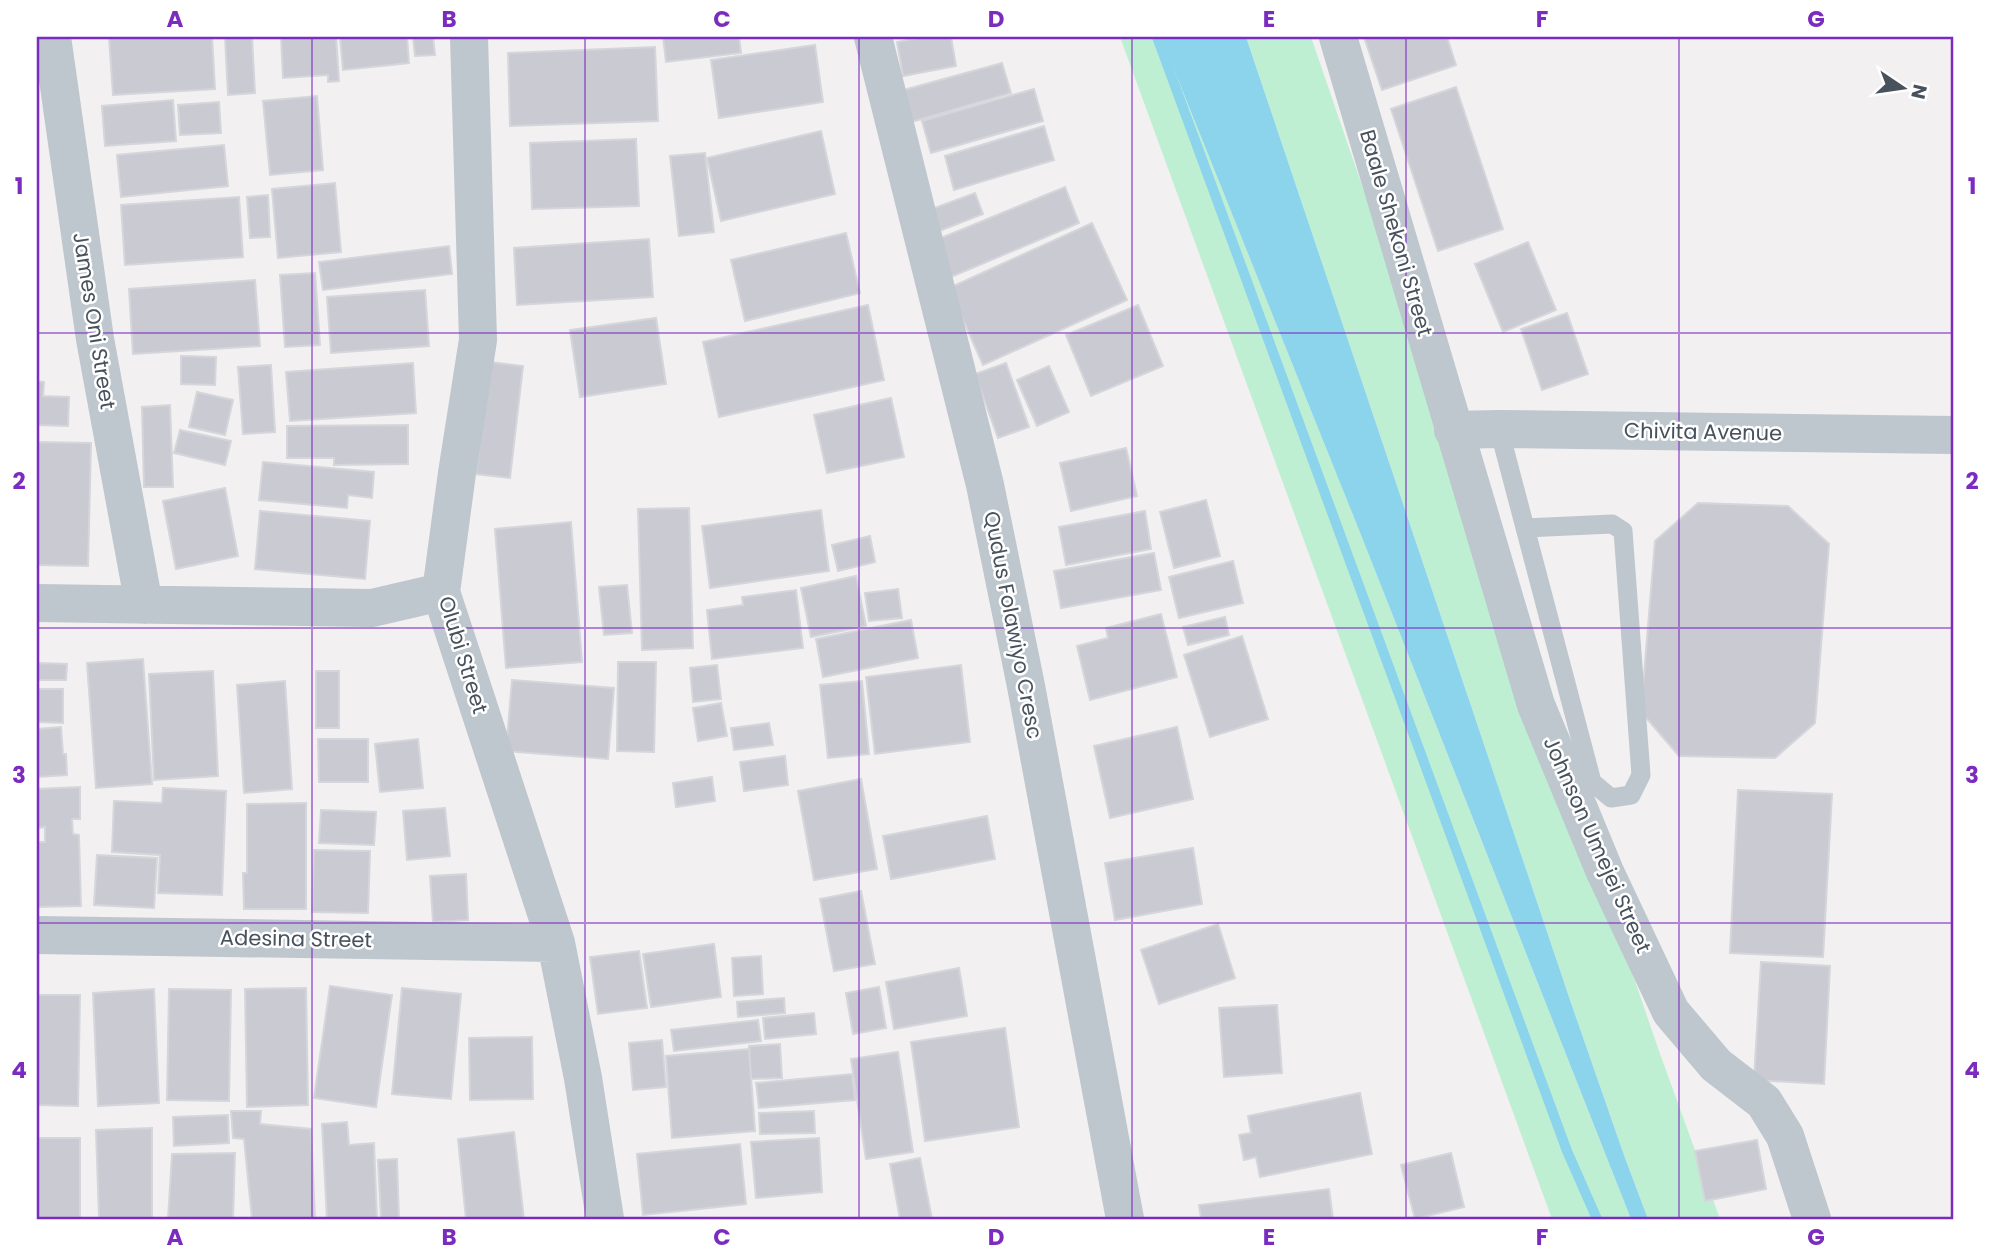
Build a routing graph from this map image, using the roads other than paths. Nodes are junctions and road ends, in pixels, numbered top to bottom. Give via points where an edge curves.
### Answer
1 (52, 37) edge
2 (469, 37) edge
3 (873, 37) edge
4 (1338, 37) edge
5 (1499, 429) junction
6 (1453, 430) junction
7 (1954, 435) edge
8 (1525, 528) junction
9 (441, 592) junction
10 (37, 603) edge
11 (144, 605) junction
12 (37, 935) edge
13 (556, 943) junction
14 (605, 1219) edge
15 (1125, 1219) edge
16 (1812, 1219) edge

1 - 11 street, James Oni Street via 95,339
2 - 9 street, Olubi Street via 478,340
3 - 15 street, Qudus Folawiyo Cresc via 985,485
4 - 6 street, Baale Shekoni Street
5 - 6 street, Chivita Avenue
5 - 7 street, Chivita Avenue
5 - 8 lane
6 - 16 street, Johnson Umejei Street via 1536,705 1605,872 1671,1012 1716,1065 1764,1102 1785,1136
8 - 8 lane via 1592,782 1611,798 1631,795 1642,775 1623,531 1612,524
9 - 11 street via 372,608
9 - 13 street, Olubi Street
10 - 11 street
12 - 13 street, Adesina Street
13 - 14 street, Olubi Street

